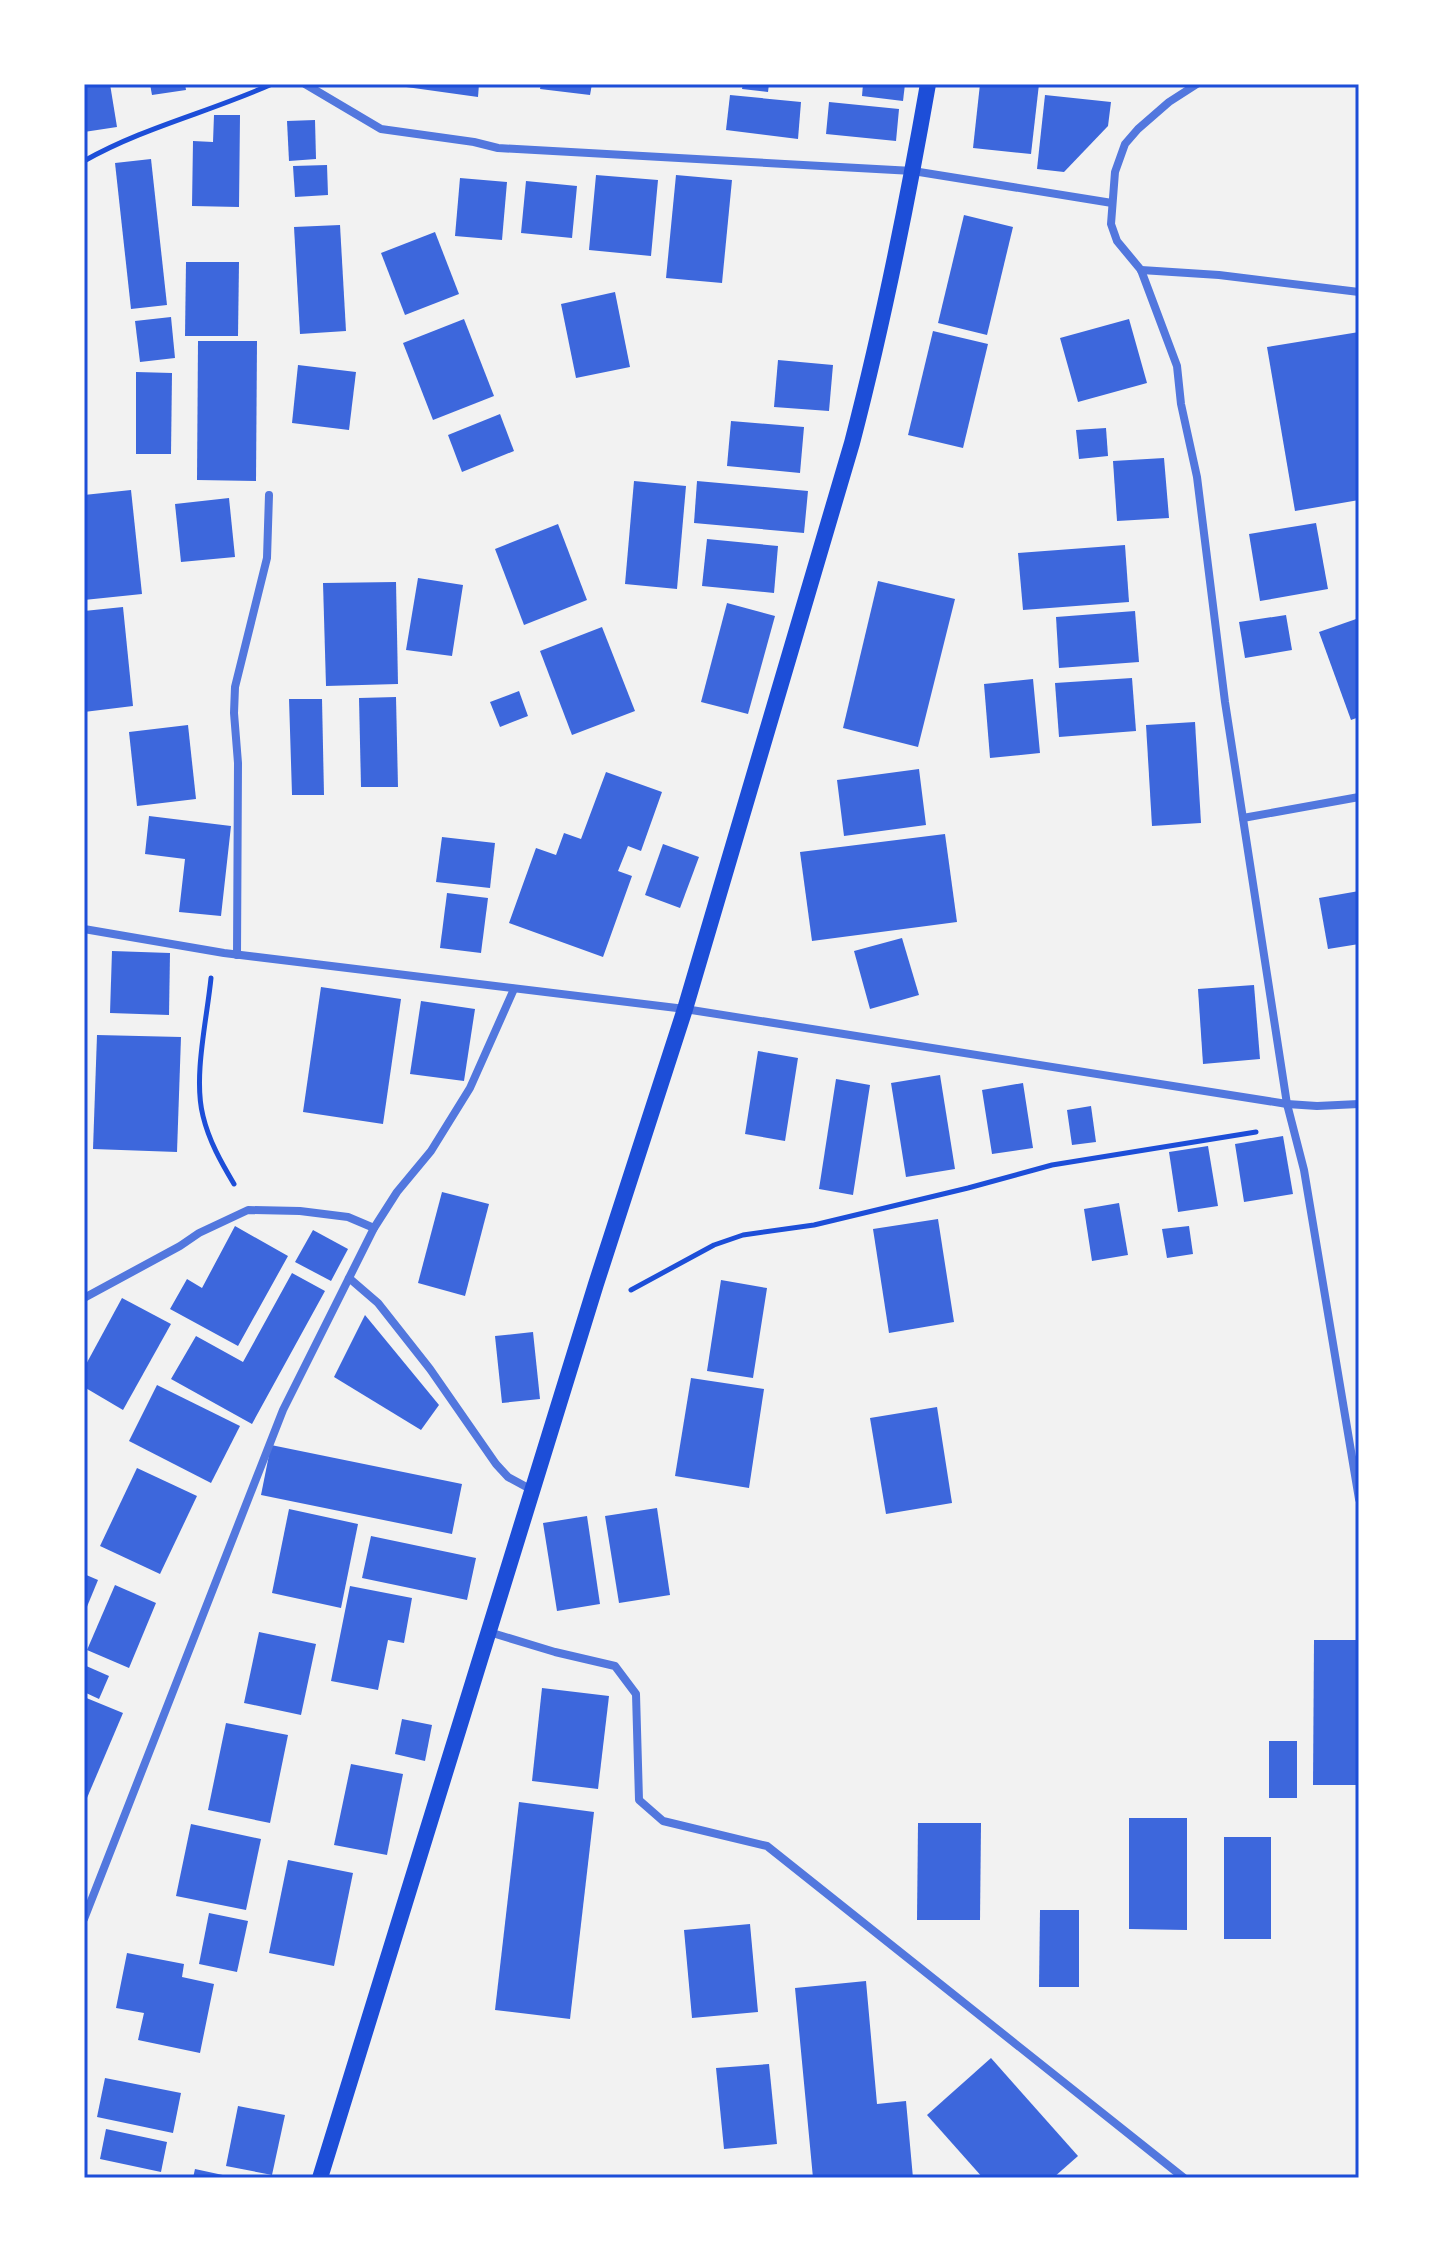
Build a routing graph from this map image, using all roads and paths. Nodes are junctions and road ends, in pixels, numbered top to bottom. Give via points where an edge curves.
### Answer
1 (272, 84) edge
2 (305, 84) edge
3 (928, 84) edge
4 (1197, 84) edge
5 (84, 161) edge
6 (913, 171) junction
7 (1112, 203) junction
8 (1141, 270) junction
9 (1359, 292) edge
10 (269, 495) dead end
11 (1359, 797) edge
12 (1243, 818) junction
13 (84, 929) edge
14 (214, 951) junction
15 (237, 955) junction
16 (514, 989) junction
17 (685, 1009) junction
18 (1287, 1104) junction
19 (1359, 1104) edge
20 (1294, 1128) junction
21 (248, 1210) junction
22 (374, 1228) junction
23 (349, 1278) junction
24 (596, 1284) junction
25 (84, 1298) edge
26 (532, 1491) junction
27 (1359, 1499) edge
28 (488, 1632) junction
29 (84, 1919) edge
30 (320, 2178) edge
31 (1184, 2178) edge

1 - 5 path via 154,127
2 - 6 street via 381,129 407,135 498,148
3 - 6 main road
4 - 7 street via 1169,102 1125,144
6 - 7 street
6 - 17 main road via 852,443
7 - 8 street via 1117,241
8 - 9 street
8 - 12 street via 1177,366
10 - 15 street via 267,558 235,687
11 - 12 street
12 - 18 street
13 - 14 street
14 - 15 street
14 - 21 path via 200,1075 202,1113 211,1143
15 - 16 street
16 - 17 street
16 - 22 street via 470,1088
17 - 18 street
17 - 24 main road
18 - 19 street
18 - 20 street
20 - 24 path via 1052,1165 814,1225 743,1235 619,1294
20 - 27 street
21 - 22 street via 348,1217
21 - 25 street
22 - 23 street
23 - 26 street via 378,1303 413,1347 496,1464
23 - 29 street via 283,1410
24 - 26 main road
26 - 28 main road
28 - 30 main road
28 - 31 street via 615,1666 636,1694 639,1800 663,1821 767,1846

